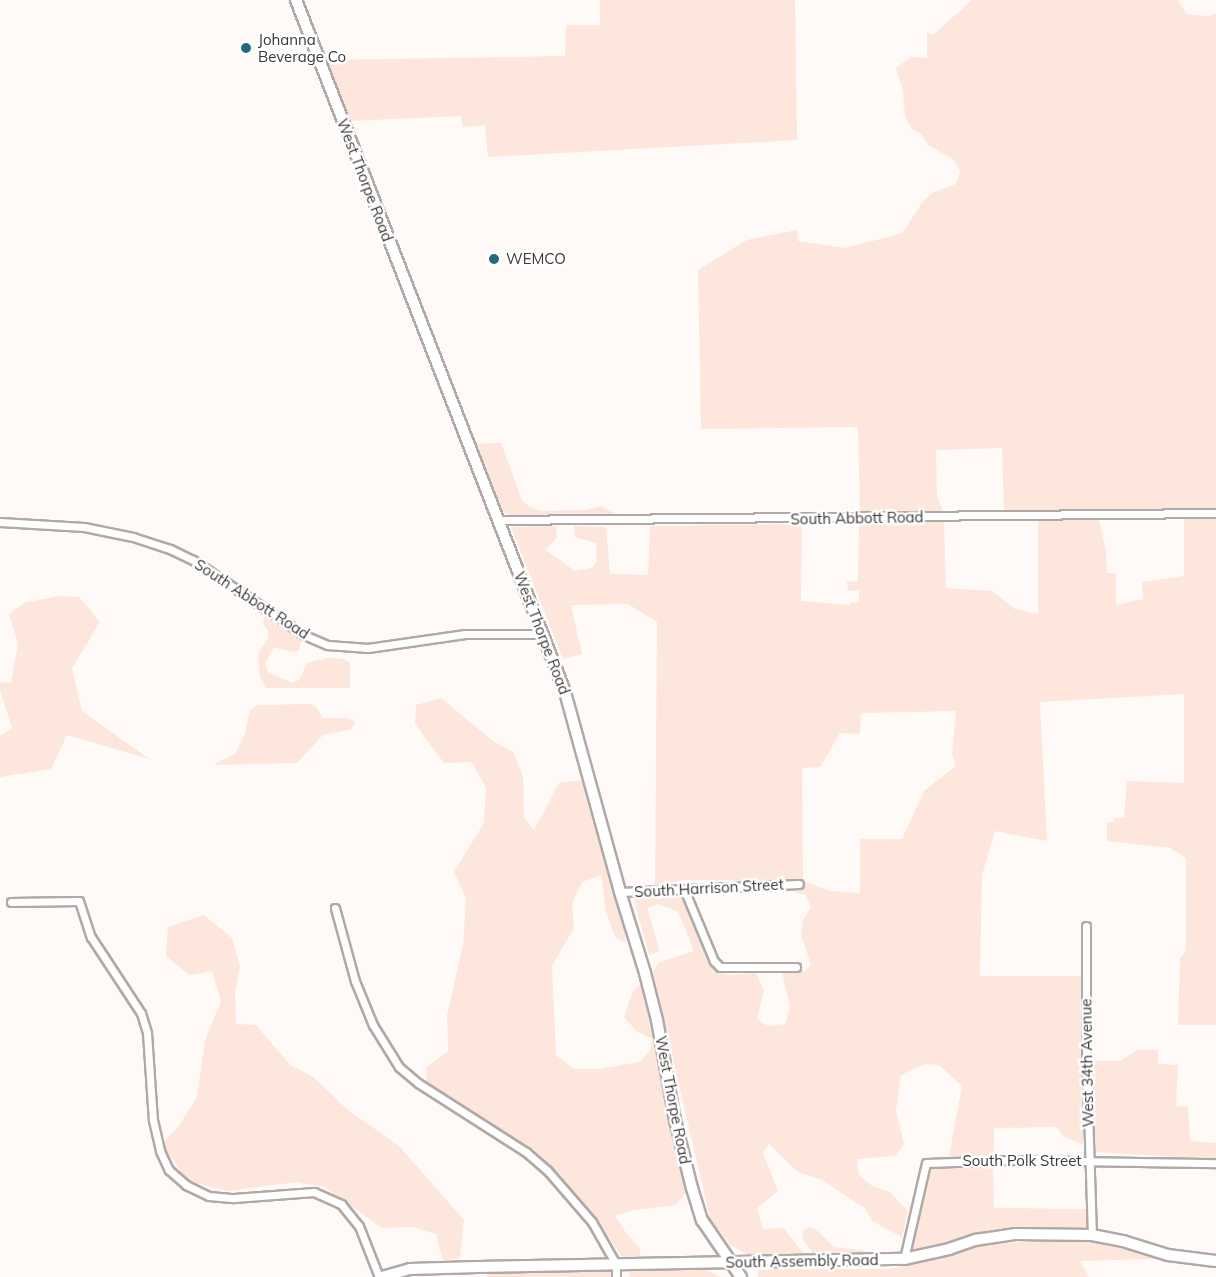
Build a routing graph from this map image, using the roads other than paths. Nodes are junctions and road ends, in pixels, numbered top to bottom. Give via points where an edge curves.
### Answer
1 (296, 0) edge
2 (1216, 513) edge
3 (499, 520) junction
4 (0, 522) edge
5 (543, 634) junction
6 (799, 884) dead end
7 (684, 890) junction
8 (620, 892) junction
9 (11, 902) dead end
10 (335, 908) dead end
11 (1086, 926) dead end
12 (796, 967) dead end
13 (1088, 1161) junction
14 (1216, 1163) edge
15 (1092, 1235) junction
16 (904, 1259) junction
17 (1216, 1261) edge
18 (729, 1263) junction
19 (616, 1264) junction
20 (477, 1272) edge
21 (380, 1277) edge
22 (616, 1277) edge
23 (741, 1277) edge

1 - 3 street, West Thorpe Road
2 - 3 street, South Abbott Road
3 - 5 street, West Thorpe Road
4 - 5 street, South Abbott Road via 84,527 170,549 193,560 304,635 328,645 368,648 465,634
5 - 8 street, West Thorpe Road via 581,746
6 - 7 street, South Harrison Street
7 - 8 street, South Harrison Street
7 - 12 street via 720,967
8 - 18 street, West Thorpe Road via 657,1020 692,1188 702,1220
9 - 21 street via 79,901 91,937 141,1013 147,1033 153,1120 169,1170 186,1185 209,1196 314,1192 341,1204 359,1226
10 - 19 street via 355,981 374,1025 399,1067 548,1170 592,1222
11 - 13 street, West 34th Avenue
13 - 14 street, South Polk Street
13 - 15 street, West 34th Avenue
13 - 16 street, South Polk Street via 926,1163
15 - 16 street, South Assembly Road via 995,1236
15 - 17 street, South Assembly Road via 1123,1240 1168,1255
16 - 18 street, South Assembly Road
18 - 19 street, South Assembly Road
18 - 23 street, West Thorpe Road
19 - 20 street, South Assembly Road
19 - 22 street
20 - 21 street, South Assembly Road via 410,1269

